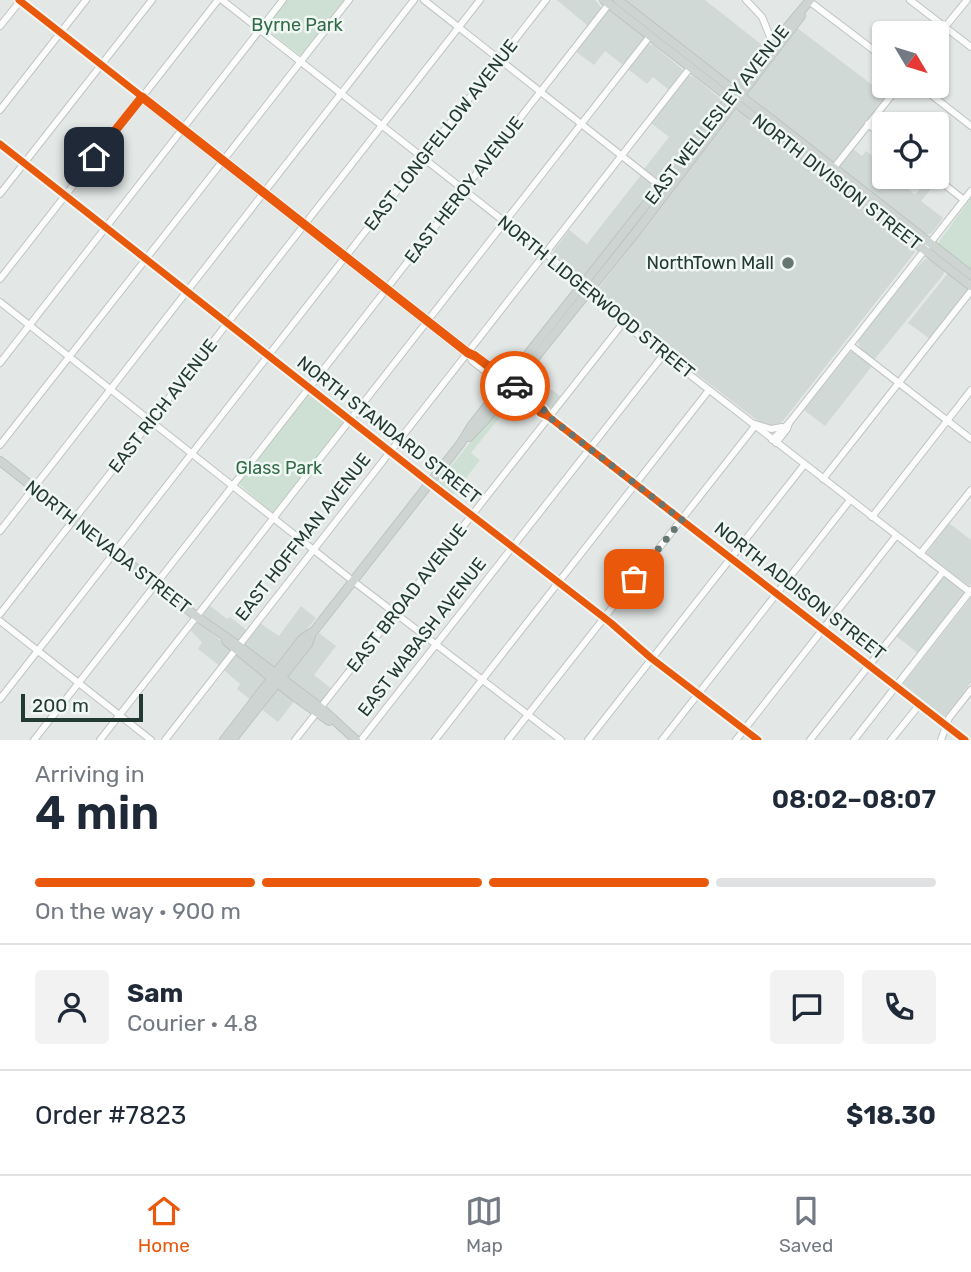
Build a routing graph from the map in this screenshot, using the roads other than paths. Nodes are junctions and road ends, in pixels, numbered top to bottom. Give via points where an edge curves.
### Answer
1 (20, 0) edge
2 (86, 0) edge
3 (152, 0) edge
4 (220, 0) edge
5 (283, 0) edge
6 (349, 0) edge
7 (414, 0) edge
8 (424, 0) edge
9 (480, 0) edge
10 (546, 0) edge
11 (618, 0) edge
12 (746, 0) edge
13 (910, 0) edge
14 (967, 0) edge
15 (810, 1) edge
16 (606, 2) edge
17 (937, 21) edge
18 (949, 22) edge
19 (0, 26) edge
20 (766, 26) junction
21 (459, 28) junction
22 (260, 30) junction
23 (949, 30) edge
24 (61, 33) junction
25 (781, 33) junction
26 (650, 36) junction
27 (773, 44) junction
28 (971, 47) edge
29 (872, 49) edge
30 (499, 60) junction
31 (301, 62) junction
32 (102, 65) junction
33 (690, 68) junction
34 (540, 92) junction
35 (342, 94) junction
36 (142, 97) junction
37 (735, 97) junction
38 (889, 98) edge
39 (935, 98) edge
40 (0, 110) edge
41 (581, 124) junction
42 (868, 124) junction
43 (382, 126) junction
44 (971, 126) edge
45 (872, 127) edge
46 (183, 129) junction
47 (0, 144) edge
48 (621, 156) junction
49 (423, 158) junction
50 (223, 161) junction
51 (24, 163) junction
52 (831, 171) junction
53 (660, 186) junction
54 (949, 188) edge
55 (463, 190) junction
56 (971, 191) edge
57 (264, 193) junction
58 (0, 194) edge
59 (65, 195) junction
60 (964, 200) junction
61 (504, 222) junction
62 (305, 225) junction
63 (106, 227) junction
64 (927, 247) junction
65 (545, 254) junction
66 (346, 257) junction
67 (147, 259) junction
68 (971, 275) edge
69 (0, 279) edge
70 (586, 287) junction
71 (971, 288) edge
72 (387, 289) junction
73 (187, 291) junction
74 (0, 302) edge
75 (428, 321) junction
76 (228, 323) junction
77 (623, 323) junction
78 (30, 325) junction
79 (850, 345) junction
80 (468, 353) junction
81 (664, 354) junction
82 (268, 355) junction
83 (71, 358) junction
84 (0, 363) edge
85 (899, 383) junction
86 (509, 385) junction
87 (309, 387) junction
88 (111, 389) junction
89 (709, 390) junction
90 (971, 390) edge
91 (549, 417) junction
92 (350, 419) junction
93 (151, 421) junction
94 (948, 421) junction
95 (752, 424) junction
96 (786, 424) junction
97 (971, 439) edge
98 (774, 442) junction
99 (0, 446) edge
100 (590, 449) junction
101 (390, 451) junction
102 (192, 454) junction
103 (0, 461) edge
104 (804, 465) junction
105 (823, 479) junction
106 (429, 483) junction
107 (636, 485) junction
108 (232, 486) junction
109 (34, 488) junction
110 (971, 490) edge
111 (850, 500) junction
112 (472, 515) junction
113 (872, 517) junction
114 (273, 518) junction
115 (74, 520) junction
116 (682, 520) junction
117 (0, 531) edge
118 (896, 536) junction
119 (513, 547) junction
120 (314, 550) junction
121 (115, 552) junction
122 (920, 554) junction
123 (731, 558) junction
124 (943, 572) junction
125 (353, 581) junction
126 (558, 582) junction
127 (155, 584) junction
128 (971, 592) edge
129 (777, 594) junction
130 (0, 614) edge
131 (395, 614) junction
132 (196, 616) junction
133 (604, 617) junction
134 (0, 621) edge
135 (823, 629) junction
136 (436, 645) junction
137 (237, 648) junction
138 (38, 651) junction
139 (651, 658) junction
140 (870, 665) junction
141 (276, 678) junction
142 (482, 680) junction
143 (79, 683) junction
144 (897, 686) junction
145 (971, 690) edge
146 (698, 694) junction
147 (0, 699) edge
148 (919, 704) junction
149 (318, 711) junction
150 (119, 715) junction
151 (528, 715) junction
152 (946, 725) junction
153 (744, 729) junction
154 (34, 740) edge
155 (100, 740) edge
156 (151, 740) edge
157 (165, 740) edge
158 (224, 740) edge
159 (232, 740) edge
160 (295, 740) edge
161 (358, 740) edge
162 (435, 740) edge
163 (508, 740) edge
164 (561, 740) edge
165 (588, 740) edge
166 (662, 740) edge
167 (736, 740) edge
168 (758, 740) edge
169 (810, 740) edge
170 (853, 740) edge
171 (891, 740) edge
172 (941, 740) edge
173 (965, 740) edge

1 - 19 street
1 - 24 street, NORTH ADDISON STREET
2 - 24 street
3 - 32 street
4 - 22 street, NORTH LIDGERWOOD STREET
4 - 36 street
5 - 22 street
6 - 31 street
7 - 35 street
8 - 21 street
9 - 21 street, EAST RICH AVENUE
10 - 30 street, EAST LONGFELLOW AVENUE
11 - 37 main road, NORTH DIVISION STREET
12 - 20 street
13 - 17 street
14 - 18 street
15 - 25 main road, EAST WELLESLEY AVENUE
15 - 29 street
15 - 37 main road, EAST WELLESLEY AVENUE
16 - 26 main road, NORTH DIVISION STREET
16 - 34 street, EAST HEROY AVENUE
20 - 25 street
20 - 27 street
21 - 30 street
21 - 43 street, EAST RICH AVENUE
22 - 31 street, NORTH LIDGERWOOD STREET
22 - 46 street
23 - 28 street
24 - 32 street, NORTH ADDISON STREET
24 - 40 street
25 - 27 main road, EAST WELLESLEY AVENUE
26 - 33 main road, NORTH DIVISION STREET
26 - 41 street
27 - 37 main road, EAST WELLESLEY AVENUE
30 - 34 street
30 - 49 street, EAST LONGFELLOW AVENUE
31 - 35 street, NORTH LIDGERWOOD STREET
31 - 50 street
32 - 36 street, NORTH ADDISON STREET
32 - 51 street
33 - 37 main road, NORTH DIVISION STREET
33 - 48 street, EAST HOFFMAN AVENUE
34 - 41 street
34 - 55 street, EAST HEROY AVENUE
35 - 43 street, NORTH LIDGERWOOD STREET
35 - 57 street
36 - 46 street, NORTH ADDISON STREET
36 - 59 street
37 - 52 main road, NORTH DIVISION STREET
37 - 53 main road, EAST WELLESLEY AVENUE
37 - 70 main road, EAST WELLESLEY AVENUE via 599,279
38 - 42 street
39 - 44 street
41 - 48 street
41 - 61 street
42 - 45 street
42 - 52 street
43 - 49 street, NORTH LIDGERWOOD STREET
43 - 62 street, EAST RICH AVENUE
46 - 50 street, NORTH ADDISON STREET
46 - 63 street
47 - 51 street, NORTH STANDARD STREET
48 - 53 street
48 - 65 street, EAST HOFFMAN AVENUE
49 - 55 street, NORTH LIDGERWOOD STREET
49 - 66 street, EAST LONGFELLOW AVENUE
50 - 57 street, NORTH ADDISON STREET
50 - 67 street
51 - 58 street
51 - 59 street, NORTH STANDARD STREET
52 - 64 main road, NORTH DIVISION STREET
53 - 70 main road, EAST WELLESLEY AVENUE
54 - 60 street
55 - 61 street, NORTH LIDGERWOOD STREET
55 - 72 street, EAST HEROY AVENUE
56 - 60 street
57 - 62 street, NORTH ADDISON STREET
57 - 73 street
59 - 63 street, NORTH STANDARD STREET
59 - 69 street
60 - 64 street
61 - 65 street, NORTH LIDGERWOOD STREET
61 - 75 street
62 - 66 street, NORTH ADDISON STREET
62 - 76 street, EAST RICH AVENUE
63 - 67 street, NORTH STANDARD STREET
63 - 78 street
64 - 68 main road, NORTH DIVISION STREET
64 - 71 main road, NORTH DIVISION STREET
64 - 79 street
65 - 70 street, NORTH LIDGERWOOD STREET
65 - 80 street, EAST HOFFMAN AVENUE
66 - 72 street, NORTH ADDISON STREET
66 - 82 street, EAST LONGFELLOW AVENUE
67 - 73 street, NORTH STANDARD STREET
67 - 83 street
70 - 77 street, NORTH LIDGERWOOD STREET
70 - 86 main road, EAST WELLESLEY AVENUE
71 - 85 street
72 - 75 street, NORTH ADDISON STREET
72 - 87 street, EAST HEROY AVENUE
73 - 76 street, NORTH STANDARD STREET
73 - 88 street
74 - 78 street
75 - 80 street, NORTH ADDISON STREET
75 - 92 street
76 - 82 street, NORTH STANDARD STREET
76 - 93 street, EAST RICH AVENUE
77 - 81 street, NORTH LIDGERWOOD STREET
77 - 91 street, EAST BROAD AVENUE
78 - 83 street
78 - 84 street
79 - 85 street
79 - 96 street
80 - 86 street, NORTH ADDISON STREET
80 - 101 street, EAST HOFFMAN AVENUE
81 - 89 street, NORTH LIDGERWOOD STREET
81 - 100 street, EAST WABASH AVENUE
82 - 87 street, NORTH STANDARD STREET
82 - 102 street, EAST LONGFELLOW AVENUE
83 - 88 street
83 - 99 street
85 - 94 street
85 - 105 street
86 - 91 street, NORTH ADDISON STREET
86 - 106 main road, EAST WELLESLEY AVENUE
87 - 92 street, NORTH STANDARD STREET
87 - 108 street, EAST HEROY AVENUE
88 - 93 street
88 - 109 street
89 - 95 street, NORTH LIDGERWOOD STREET
89 - 107 street
90 - 94 street
91 - 100 street, NORTH ADDISON STREET
91 - 112 street, EAST BROAD AVENUE
92 - 101 street, NORTH STANDARD STREET
92 - 114 street
93 - 102 street
93 - 115 street, EAST RICH AVENUE
94 - 97 street
94 - 113 street
95 - 96 street via 771,429
95 - 98 street, NORTH LIDGERWOOD STREET
95 - 116 street
96 - 98 street via 787,429
98 - 104 street, NORTH LIDGERWOOD STREET
100 - 107 street, NORTH ADDISON STREET
100 - 119 street, EAST WABASH AVENUE
101 - 106 street, NORTH STANDARD STREET
101 - 120 street, EAST HOFFMAN AVENUE
102 - 108 street
102 - 121 street, EAST LONGFELLOW AVENUE
103 - 109 main road, NORTH NEVADA STREET
104 - 105 street, NORTH LIDGERWOOD STREET
104 - 123 street
105 - 111 street, NORTH LIDGERWOOD STREET
106 - 112 street, NORTH STANDARD STREET
106 - 125 main road, EAST WELLESLEY AVENUE
107 - 116 street, NORTH ADDISON STREET
107 - 126 street
108 - 114 street
108 - 127 street, EAST HEROY AVENUE
109 - 115 main road, NORTH NEVADA STREET
109 - 117 street
110 - 122 street
111 - 113 street, NORTH LIDGERWOOD STREET
111 - 129 street
112 - 119 street, NORTH STANDARD STREET
112 - 131 street, EAST BROAD AVENUE
113 - 118 street, NORTH LIDGERWOOD STREET
114 - 120 street
114 - 132 street
115 - 121 main road, NORTH NEVADA STREET
115 - 130 street, EAST RICH AVENUE
116 - 123 street, NORTH ADDISON STREET
116 - 133 street
118 - 122 street, NORTH LIDGERWOOD STREET
118 - 135 street
119 - 126 street, NORTH STANDARD STREET
119 - 136 street, EAST WABASH AVENUE
120 - 125 street
120 - 137 street, EAST HOFFMAN AVENUE
121 - 127 main road, NORTH NEVADA STREET
121 - 138 street, EAST LONGFELLOW AVENUE
122 - 124 street, NORTH LIDGERWOOD STREET
123 - 129 street, NORTH ADDISON STREET
123 - 139 street
124 - 128 street, NORTH LIDGERWOOD STREET
124 - 140 street
125 - 131 street
125 - 141 main road, EAST WELLESLEY AVENUE via 308,644
126 - 133 street, NORTH STANDARD STREET
126 - 142 street
127 - 132 main road, NORTH NEVADA STREET
127 - 143 street, EAST HEROY AVENUE
128 - 144 street
129 - 135 street, NORTH ADDISON STREET
129 - 146 street
131 - 136 street
131 - 149 street, EAST BROAD AVENUE
132 - 137 main road, NORTH NEVADA STREET
132 - 150 street
133 - 139 street, NORTH STANDARD STREET
133 - 151 street
134 - 138 street
135 - 140 street, NORTH ADDISON STREET
135 - 153 street
136 - 142 street
136 - 161 street, EAST WABASH AVENUE
137 - 141 main road, NORTH NEVADA STREET
137 - 157 street, EAST HOFFMAN AVENUE
138 - 143 street
138 - 147 street, EAST LONGFELLOW AVENUE
139 - 146 street, NORTH STANDARD STREET
139 - 165 street
140 - 144 street, NORTH ADDISON STREET
140 - 169 street
141 - 149 main road, NORTH NEVADA STREET
141 - 158 main road, EAST WELLESLEY AVENUE
141 - 159 main road, EAST WELLESLEY AVENUE
142 - 151 street
142 - 162 street
143 - 150 street
143 - 154 street, EAST HEROY AVENUE
144 - 148 street, NORTH ADDISON STREET
144 - 170 street
145 - 152 street
146 - 153 street, NORTH STANDARD STREET
146 - 166 street
148 - 152 street, NORTH ADDISON STREET
148 - 171 street
149 - 160 street, EAST BROAD AVENUE
149 - 161 main road, NORTH NEVADA STREET
150 - 155 street
150 - 156 street
151 - 163 street
151 - 164 street
152 - 172 street
152 - 173 street, NORTH ADDISON STREET
153 - 167 street
153 - 168 street, NORTH STANDARD STREET

